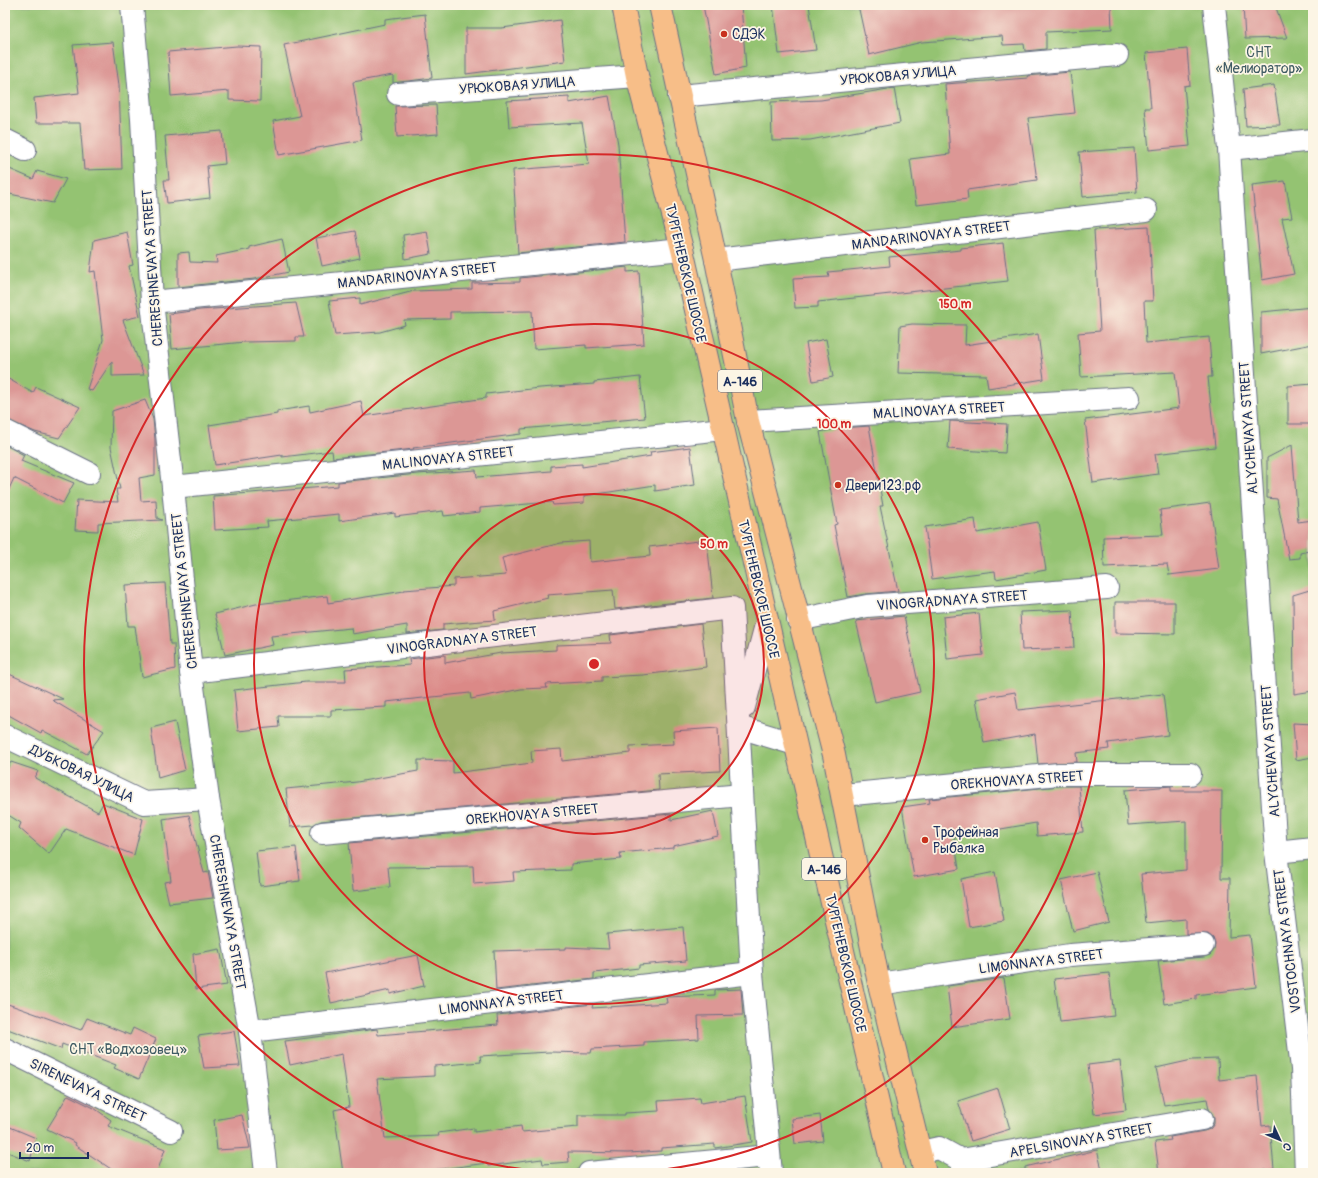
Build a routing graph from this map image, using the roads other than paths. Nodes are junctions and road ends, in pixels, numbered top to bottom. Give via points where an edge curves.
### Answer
1 (132, 5) edge
2 (624, 5) edge
3 (660, 5) edge
4 (1214, 5) edge
5 (1117, 55) dead end
6 (637, 76) junction
7 (398, 94) dead end
8 (679, 96) junction
9 (5, 140) edge
10 (1313, 140) edge
11 (1229, 149) junction
12 (25, 150) dead end
13 (1146, 210) dead end
14 (682, 249) junction
15 (716, 260) junction
16 (152, 302) junction
17 (1130, 398) dead end
18 (748, 421) junction
19 (723, 429) junction
20 (5, 431) edge
21 (89, 473) dead end
22 (173, 487) junction
23 (1107, 588) dead end
24 (798, 620) junction
25 (767, 621) junction
26 (192, 672) junction
27 (739, 727) junction
28 (5, 736) edge
29 (795, 744) junction
30 (1190, 774) dead end
31 (742, 795) junction
32 (843, 795) junction
33 (208, 799) junction
34 (322, 833) dead end
35 (1313, 848) edge
36 (1276, 852) junction
37 (1203, 945) dead end
38 (752, 973) junction
39 (879, 984) junction
40 (250, 1031) junction
41 (5, 1049) edge
42 (1307, 1069) edge
43 (1202, 1119) dead end
44 (171, 1131) dead end
45 (921, 1152) junction
46 (770, 1165) edge
47 (963, 1167) edge
48 (266, 1173) edge
49 (589, 1173) edge
50 (894, 1173) edge
51 (925, 1173) edge
52 (1306, 1173) edge

1 - 16 street, CHERESHNEVAYA STREET via 142,119
2 - 6 highway, ТУРГЕНЕВСКОЕ ШОССЕ / А-146
3 - 8 highway, ТУРГЕНЕВСКОЕ ШОССЕ / А-146
4 - 11 street, ALYCHEVAYA STREET
5 - 8 street, УРЮКОВАЯ УЛИЦА
6 - 7 street, УРЮКОВАЯ УЛИЦА
6 - 14 highway, ТУРГЕНЕВСКОЕ ШОССЕ / А-146
8 - 15 highway, ТУРГЕНЕВСКОЕ ШОССЕ / А-146
9 - 12 street
10 - 11 street
11 - 36 street, ALYCHEVAYA STREET
13 - 15 street, MANDARINOVAYA STREET
14 - 16 street, MANDARINOVAYA STREET
14 - 19 highway, ТУРГЕНЕВСКОЕ ШОССЕ / А-146
15 - 18 highway, ТУРГЕНЕВСКОЕ ШОССЕ / А-146
16 - 22 street, CHERESHNEVAYA STREET
17 - 18 street, MALINOVAYA STREET
18 - 24 highway, ТУРГЕНЕВСКОЕ ШОССЕ / А-146
19 - 22 street, MALINOVAYA STREET
19 - 25 highway, ТУРГЕНЕВСКОЕ ШОССЕ / А-146
20 - 21 street
22 - 26 street, CHERESHNEVAYA STREET
23 - 24 street, VINOGRADNAYA STREET via 867,606
24 - 32 highway, ТУРГЕНЕВСКОЕ ШОССЕ / А-146
25 - 27 street
25 - 29 highway, ТУРГЕНЕВСКОЕ ШОССЕ / А-146
26 - 27 street, VINOGRADNAYA STREET via 732,608
26 - 33 street, CHERESHNEVAYA STREET
27 - 29 street
27 - 31 street
28 - 33 street, ДУБКОВАЯ УЛИЦА via 144,803
29 - 50 highway, ТУРГЕНЕВСКОЕ ШОССЕ / А-146
30 - 32 street, OREKHOVAYA STREET via 1059,774
31 - 34 street, OREKHOVAYA STREET
31 - 38 street
32 - 39 highway, ТУРГЕНЕВСКОЕ ШОССЕ / А-146
33 - 40 street, CHERESHNEVAYA STREET
35 - 36 street
36 - 42 street, VOSTOCHNAYA STREET
37 - 39 street, LIMONNAYA STREET via 1070,956
38 - 40 street, LIMONNAYA STREET
38 - 46 street
39 - 45 highway, ТУРГЕНЕВСКОЕ ШОССЕ / А-146
40 - 48 street, CHERESHNEVAYA STREET
41 - 44 street, SIRENEVAYA STREET
42 - 52 street, VOSTOCHNAYA STREET
43 - 47 street, APELSINOVAYA STREET
45 - 47 street via 939,1148
45 - 51 highway, ТУРГЕНЕВСКОЕ ШОССЕ
46 - 49 street

